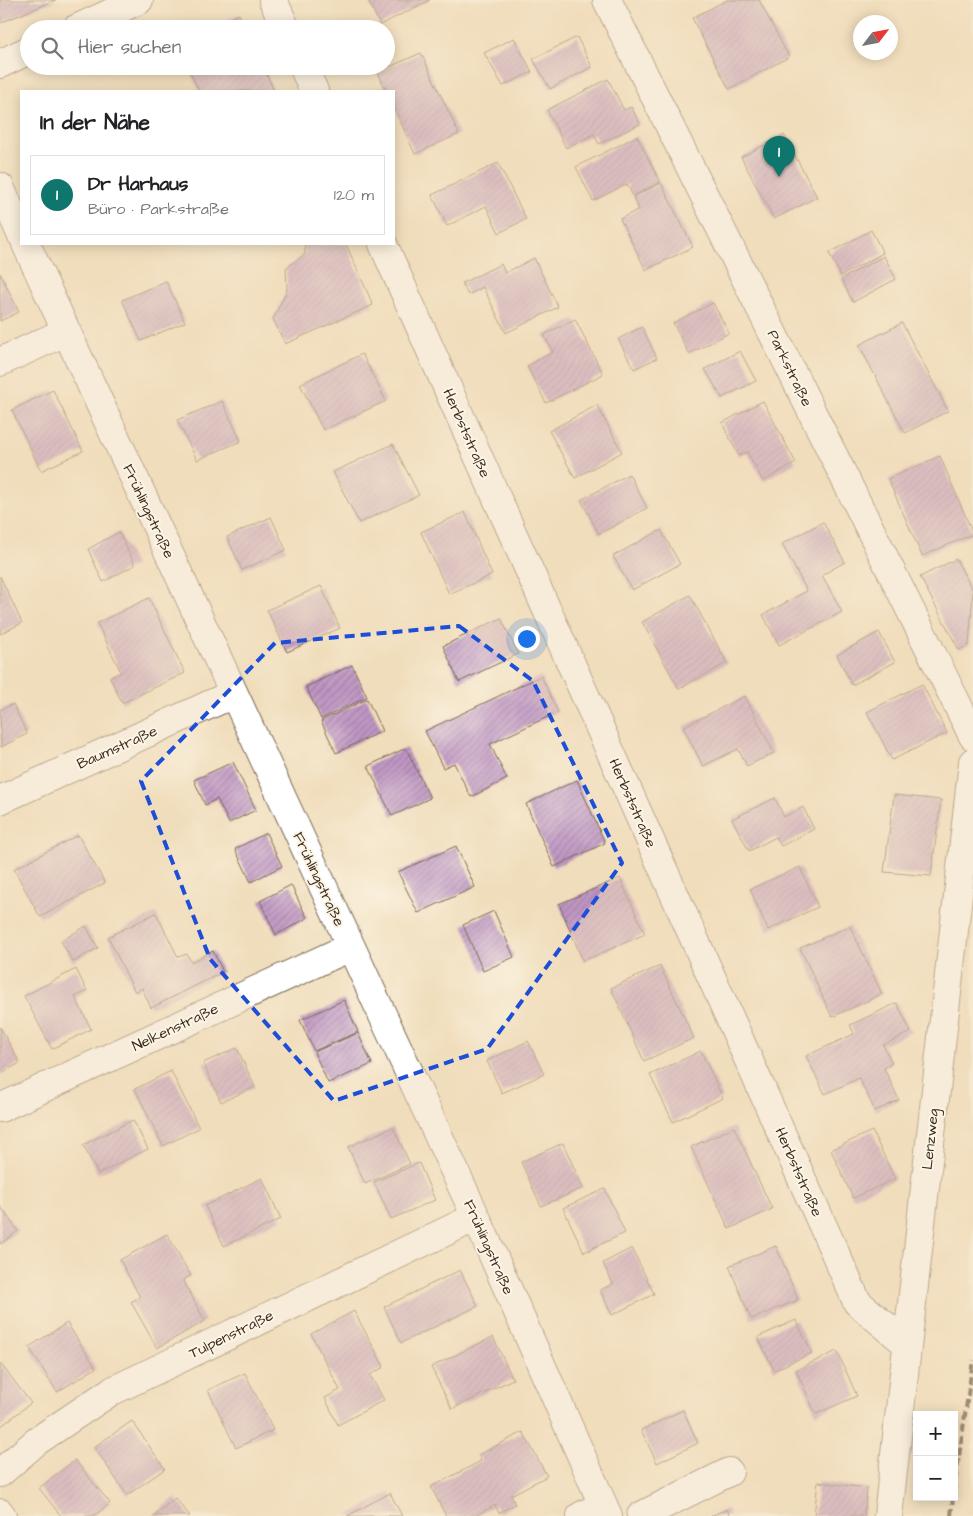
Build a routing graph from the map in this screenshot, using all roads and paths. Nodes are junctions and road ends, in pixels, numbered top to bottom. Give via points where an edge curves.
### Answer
1 (139, 0) edge
2 (273, 0) edge
3 (606, 0) edge
4 (96, 20) edge
5 (282, 20) edge
6 (20, 54) edge
7 (0, 64) edge
8 (307, 75) edge
9 (314, 90) edge
10 (0, 187) edge
11 (20, 232) edge
12 (26, 245) edge
13 (383, 245) edge
14 (65, 332) junction
15 (0, 362) edge
16 (233, 694) junction
17 (973, 736) edge
18 (973, 762) edge
19 (0, 800) edge
20 (350, 947) junction
21 (0, 1108) edge
22 (476, 1217) junction
23 (907, 1344) junction
24 (729, 1472) dead end
25 (0, 1473) edge
26 (597, 1512) edge
27 (0, 1513) edge
28 (2, 1516) edge
29 (641, 1516) edge
30 (888, 1516) edge

1 - 4 street
2 - 5 street
3 - 17 street, Parkstraße
6 - 7 street
8 - 9 street
10 - 11 street
12 - 14 street, Frühlingstraße
13 - 23 street, Herbststraße via 857,1302
14 - 15 street
14 - 16 street, Frühlingstraße
16 - 19 street, Baumstraße
16 - 20 street, Frühlingstraße
18 - 23 street, Lenzweg
20 - 21 street, Nelkenstraße
20 - 22 street, Frühlingstraße
22 - 25 street, Tulpenstraße via 110,1392 37,1441
22 - 26 street, Frühlingstraße
23 - 30 street, Lenzweg
24 - 29 street
27 - 28 street

